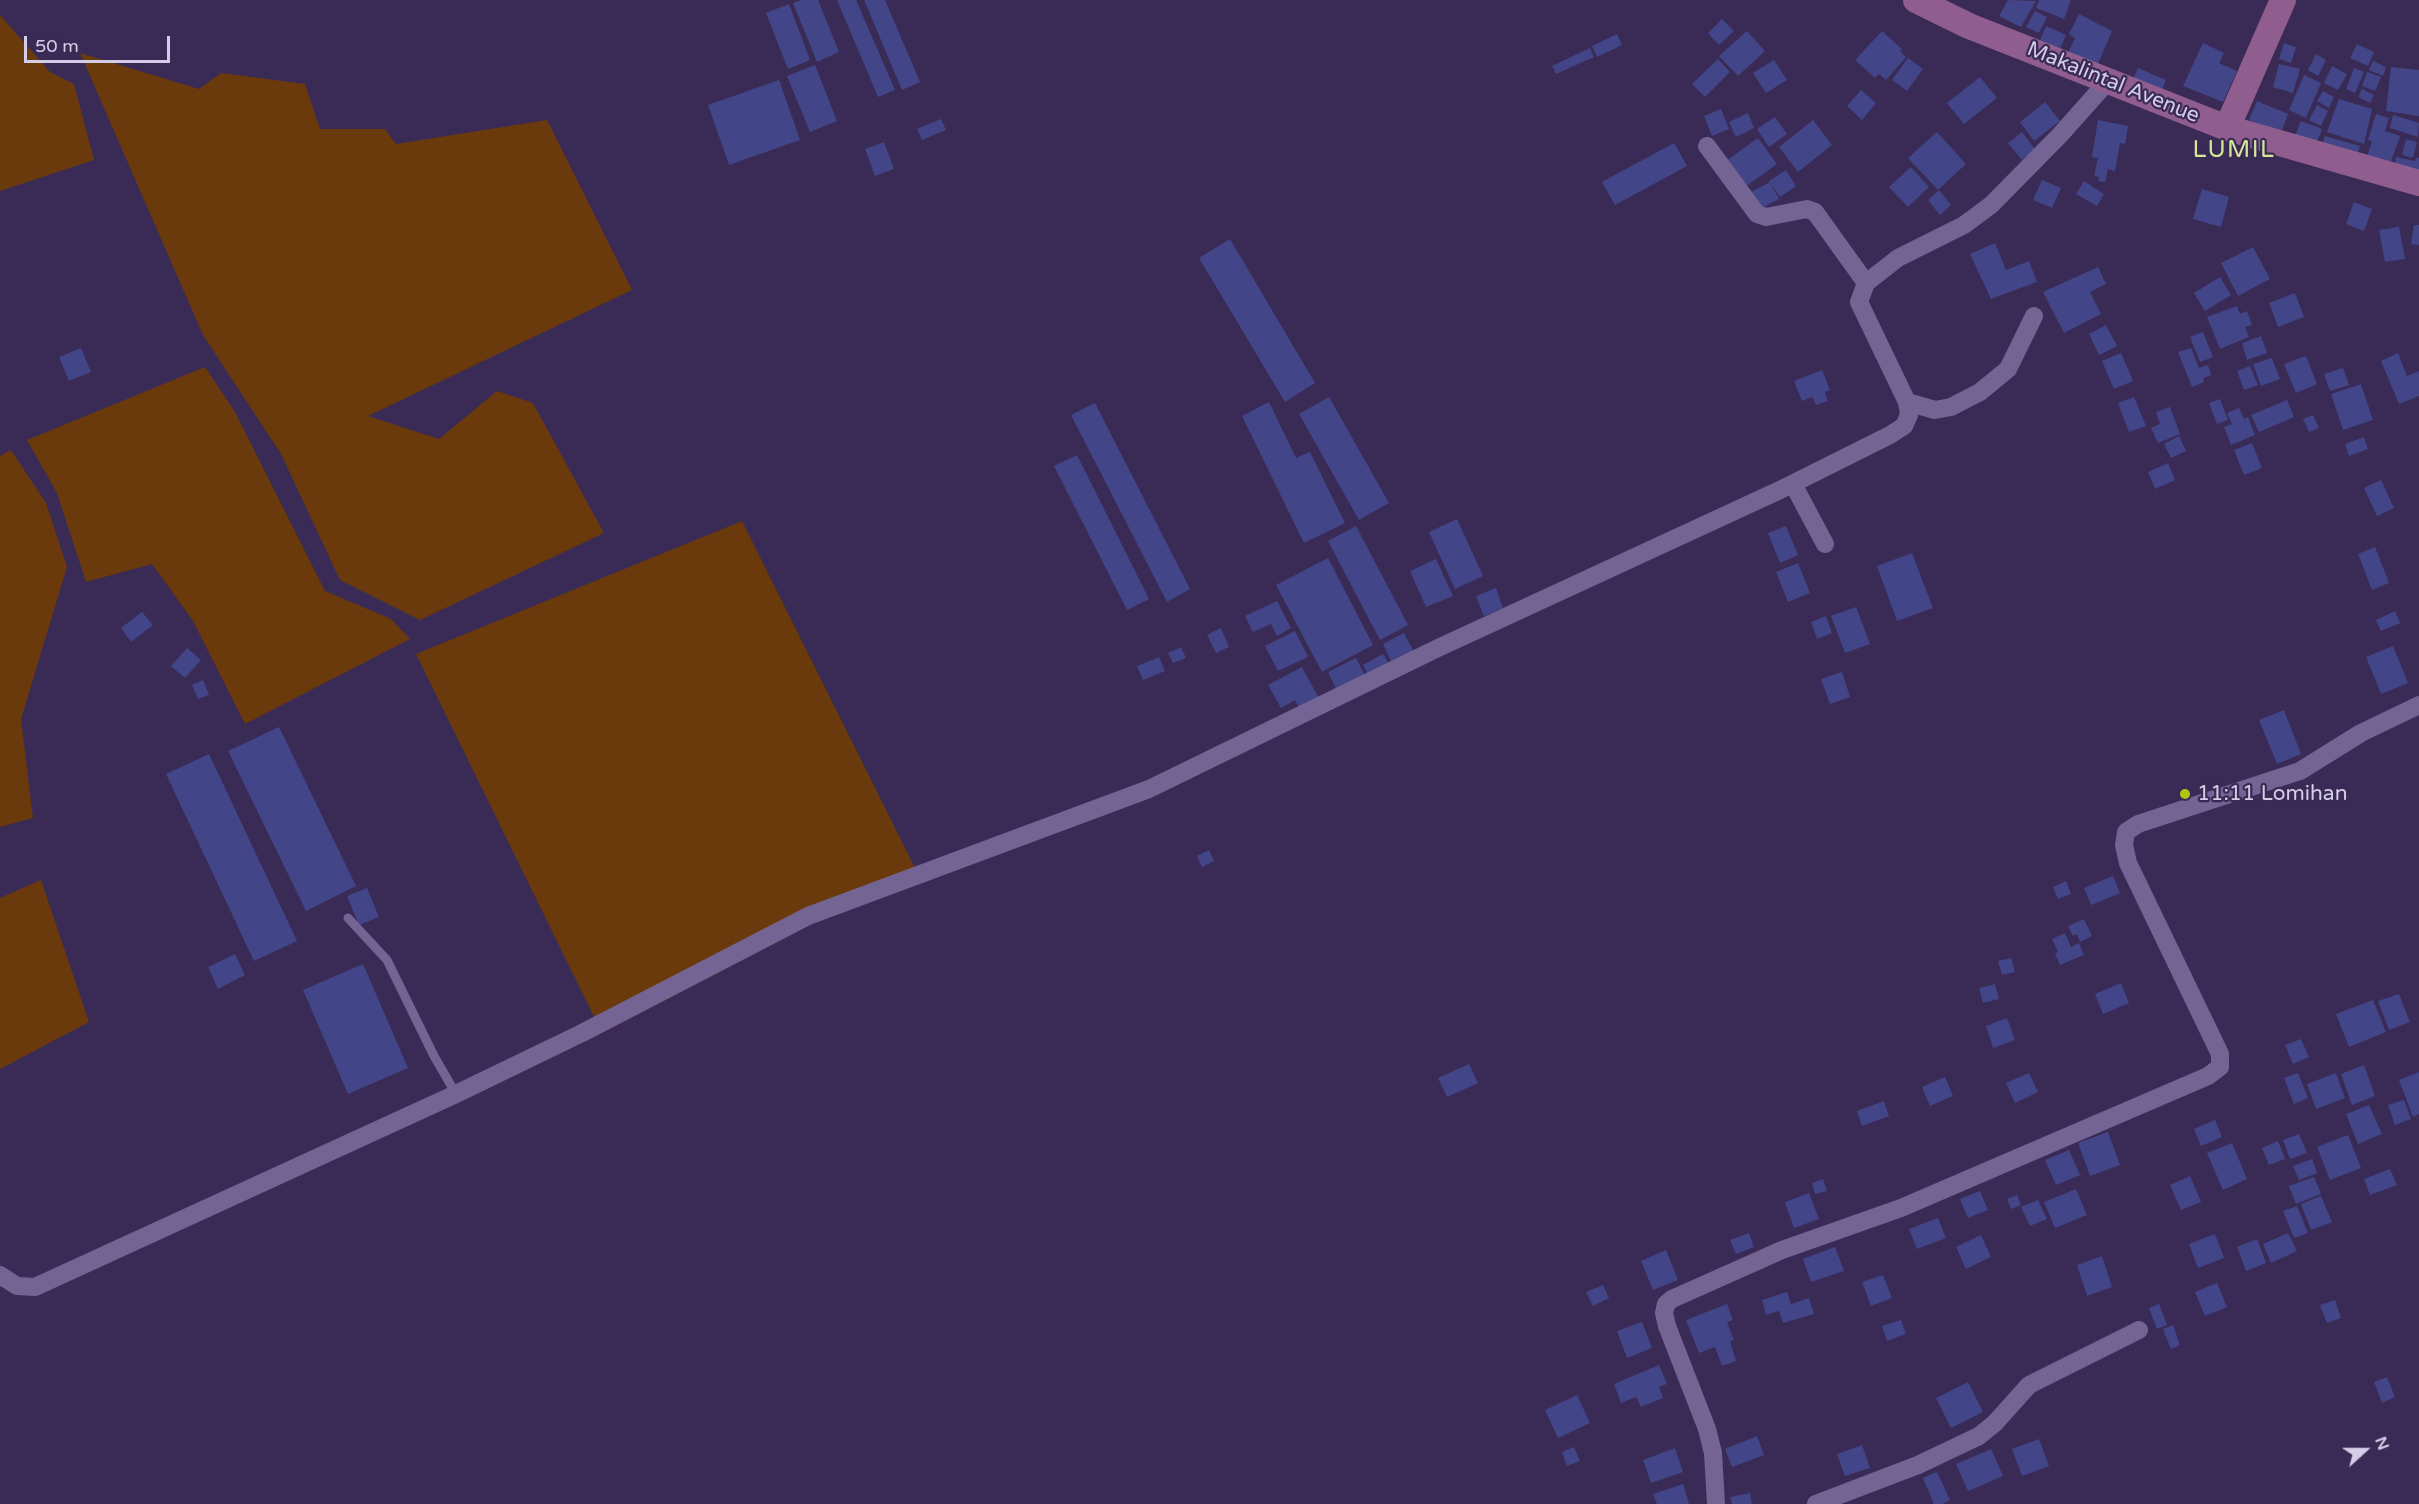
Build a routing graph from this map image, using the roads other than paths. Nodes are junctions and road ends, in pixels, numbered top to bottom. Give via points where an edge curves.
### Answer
1 (1916, 0) edge
2 (2283, 0) edge
3 (2108, 81) junction
4 (2227, 128) junction
5 (1707, 146) dead end
6 (2419, 183) edge
7 (1866, 283) junction
8 (2034, 316) dead end
9 (1907, 402) junction
10 (1793, 484) junction
11 (1825, 544) dead end
12 (2419, 705) edge
13 (348, 918) dead end
14 (456, 1094) junction
15 (0, 1275) edge
16 (2139, 1330) dead end
17 (1716, 1504) edge
18 (1816, 1504) edge

1 - 3 main road, Makalintal Avenue
2 - 4 main road
3 - 4 main road, Makalintal Avenue
3 - 7 street via 1991,205 1964,225 1898,258
4 - 6 main road, Makalintal Avenue
5 - 7 street via 1757,214 1766,217 1807,208 1815,212
7 - 9 street via 1859,302
8 - 9 street via 2008,369 1980,393 1935,410
9 - 10 street via 1909,415 1904,426
10 - 11 street
10 - 14 street via 1438,648 1149,789 808,916
12 - 17 street via 2361,733 2300,771 2138,824 2126,832 2128,863 2220,1054 2220,1067 2208,1076 1901,1208 1782,1250 1666,1304 1667,1326 1707,1429
13 - 14 lane via 387,960
14 - 15 street via 35,1287 17,1286
16 - 18 street via 2029,1385 1979,1436 1918,1465

